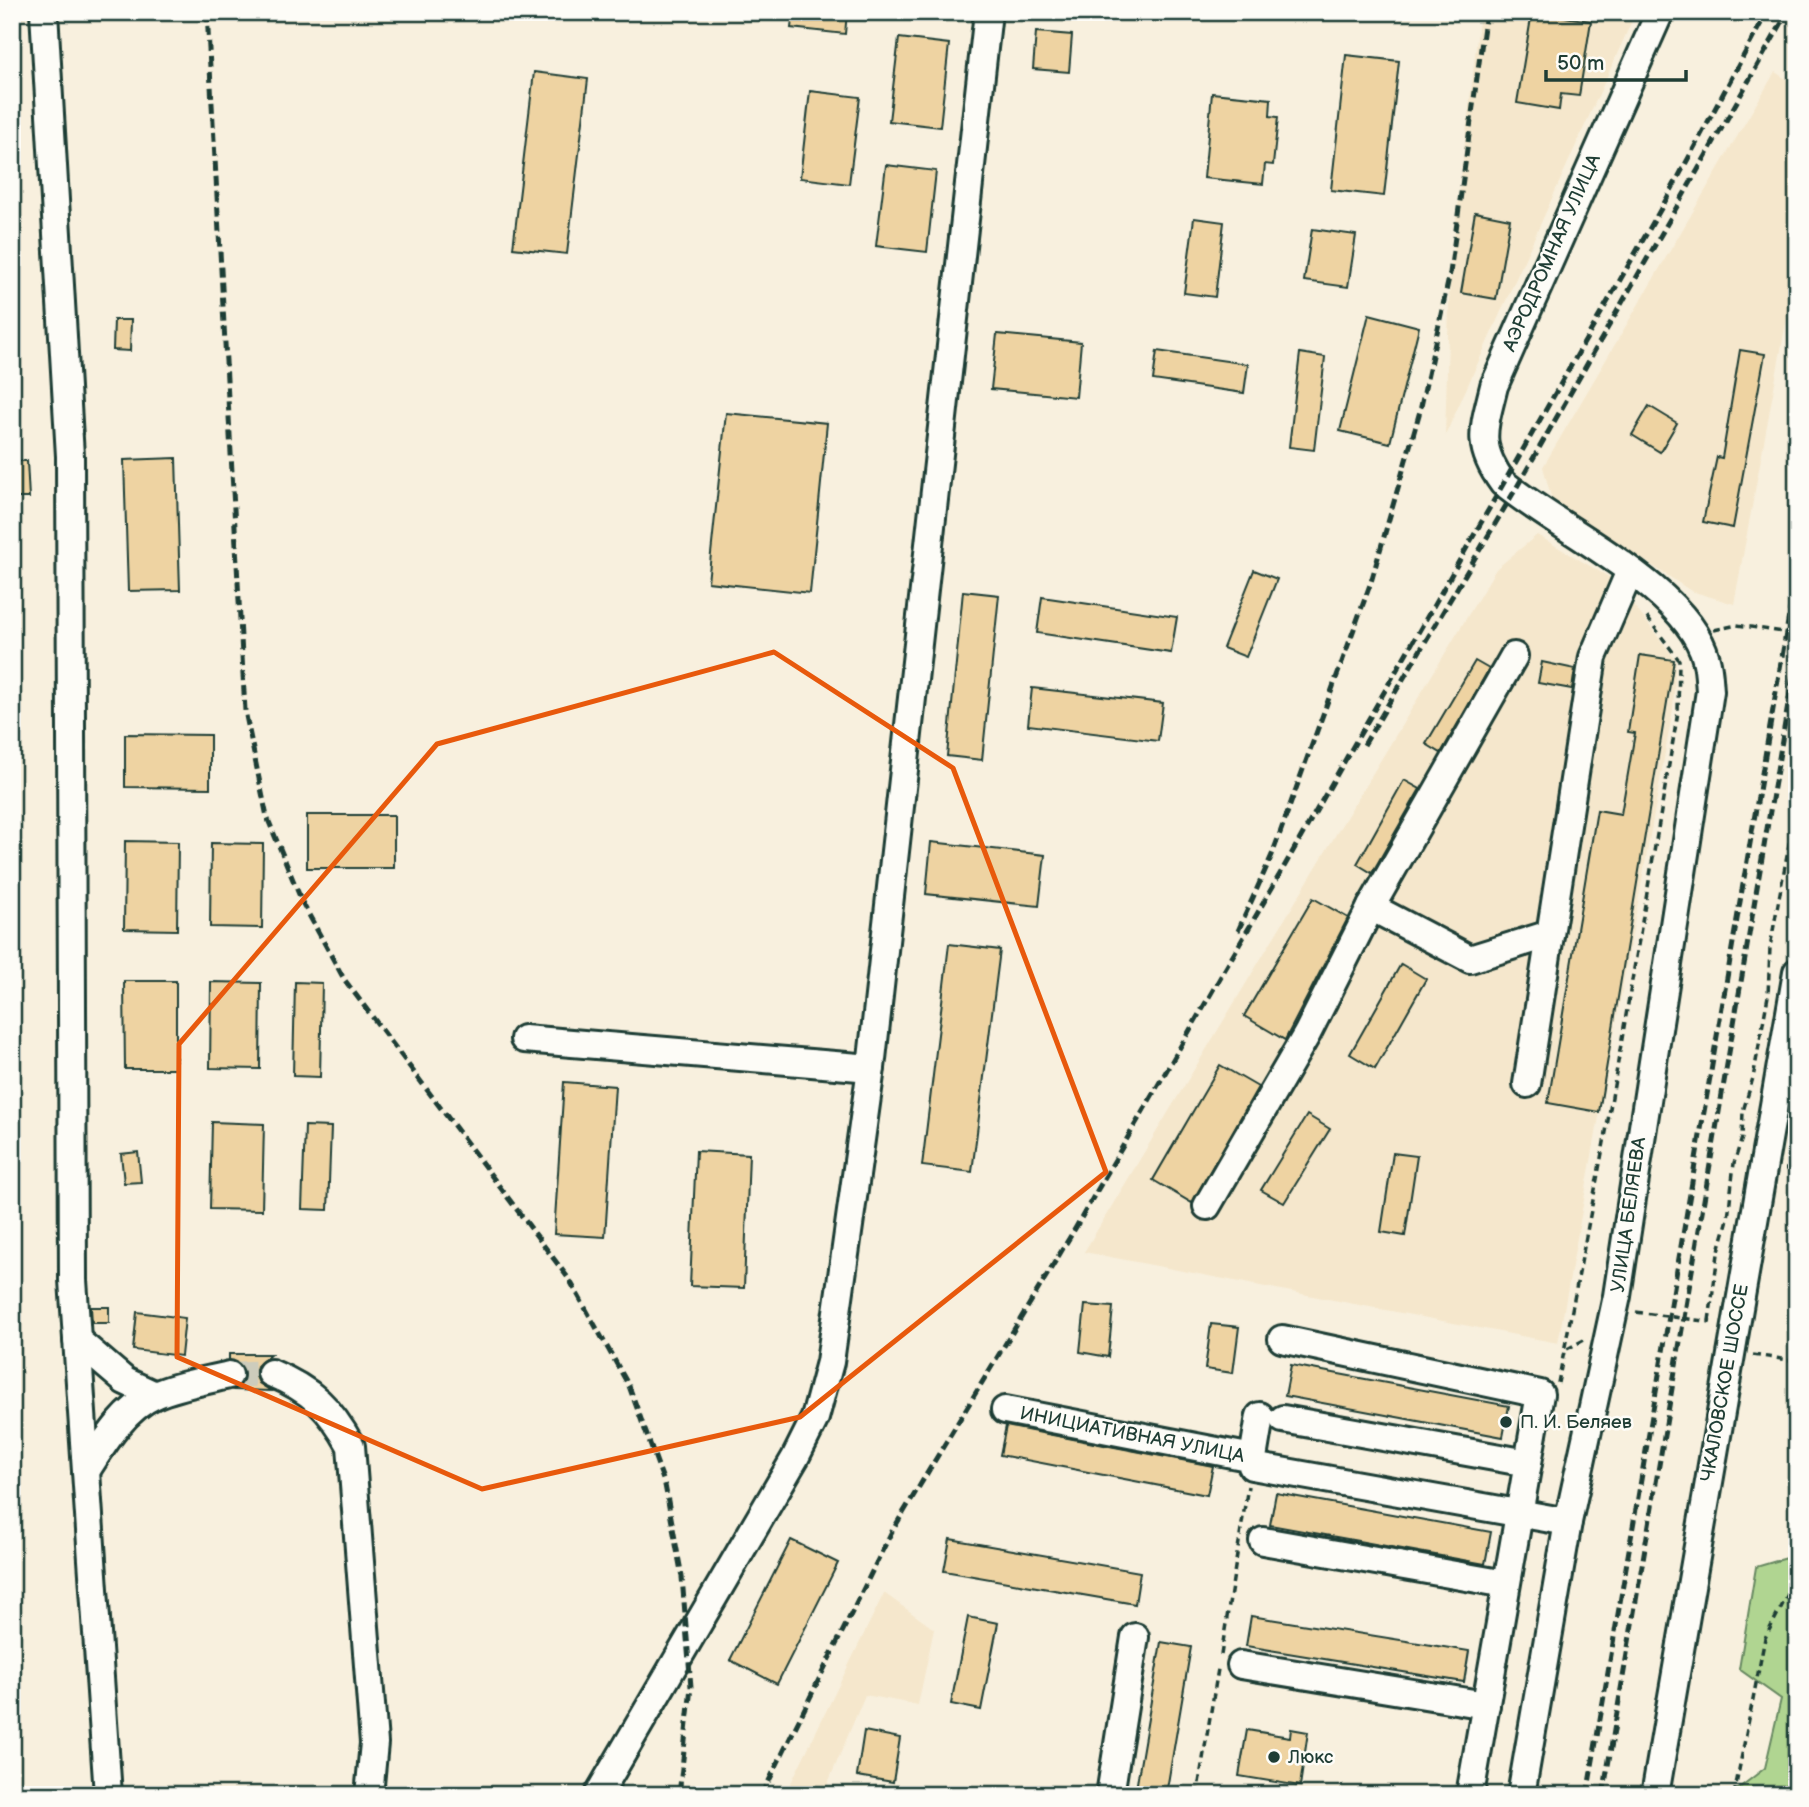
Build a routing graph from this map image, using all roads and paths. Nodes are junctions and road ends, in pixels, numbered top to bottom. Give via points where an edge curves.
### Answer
1 (44, 12) edge
2 (988, 12) edge
3 (1660, 12) edge
4 (1630, 571) junction
5 (1646, 616) dead end
6 (1695, 634) junction
7 (1797, 634) edge
8 (1514, 656) dead end
9 (1797, 801) edge
10 (1371, 907) junction
11 (1550, 934) junction
12 (1797, 972) edge
13 (524, 1039) dead end
14 (871, 1068) junction
15 (1527, 1084) dead end
16 (1207, 1206) dead end
17 (1709, 1321) junction
18 (1611, 1325) junction
19 (1282, 1339) dead end
20 (77, 1340) junction
21 (1567, 1349) junction
22 (1731, 1350) junction
23 (1797, 1361) edge
24 (271, 1373) tunnel mouth
25 (229, 1375) tunnel mouth
26 (1558, 1386) dead end
27 (155, 1395) junction
28 (1005, 1410) dead end
29 (1253, 1462) junction
30 (1528, 1463) junction
31 (86, 1471) junction
32 (1519, 1514) junction
33 (1567, 1522) junction
34 (1263, 1541) dead end
35 (1797, 1577) edge
36 (1506, 1584) junction
37 (1135, 1637) dead end
38 (1241, 1665) dead end
39 (1486, 1705) junction
40 (108, 1795) edge
41 (369, 1795) edge
42 (598, 1795) edge
43 (1110, 1795) edge
44 (1197, 1795) edge
45 (1470, 1795) edge
46 (1521, 1795) edge
47 (1655, 1795) edge
48 (1734, 1795) edge

1 - 20 street via 70,456 73,1280
2 - 14 street
3 - 4 street, АЭРОДРОМНАЯ УЛИЦА via 1494,386 1483,432 1488,462 1514,492
4 - 6 street, АЭРОДРОМНАЯ УЛИЦА via 1665,599
4 - 11 street via 1593,657
5 - 21 path via 1679,660 1678,712
6 - 7 path via 1737,625
6 - 18 street, УЛИЦА БЕЛЯЕВА via 1706,658 1710,691
8 - 10 street
9 - 17 path via 1770,947 1768,996 1743,1111
10 - 11 street via 1470,959
10 - 16 street via 1307,1034
11 - 15 street
12 - 22 street, ЧКАЛОВСКОЕ ШОССЕ
13 - 14 street
14 - 42 street via 835,1334 814,1418
17 - 18 path via 1633,1312
17 - 22 path
18 - 21 path
18 - 33 street, УЛИЦА БЕЛЯЕВА
19 - 30 street via 1540,1394
20 - 27 street via 125,1381
20 - 31 street
21 - 26 path
22 - 23 path
22 - 47 street, ЧКАЛОВСКОЕ ШОССЕ
24 - 41 street via 312,1394 334,1416 351,1446 374,1743
25 - 27 street
27 - 31 street via 105,1440
28 - 29 street, ИНИЦИАТИВНАЯ УЛИЦА
29 - 30 street via 1271,1417
29 - 32 street, ИНИЦИАТИВНАЯ УЛИЦА
29 - 44 path
30 - 32 street
31 - 40 street
32 - 33 street, ИНИЦИАТИВНАЯ УЛИЦА
32 - 36 street
33 - 46 street, УЛИЦА БЕЛЯЕВА
34 - 36 street
35 - 48 path via 1765,1638
36 - 39 street
37 - 43 street
38 - 39 street
39 - 45 street

